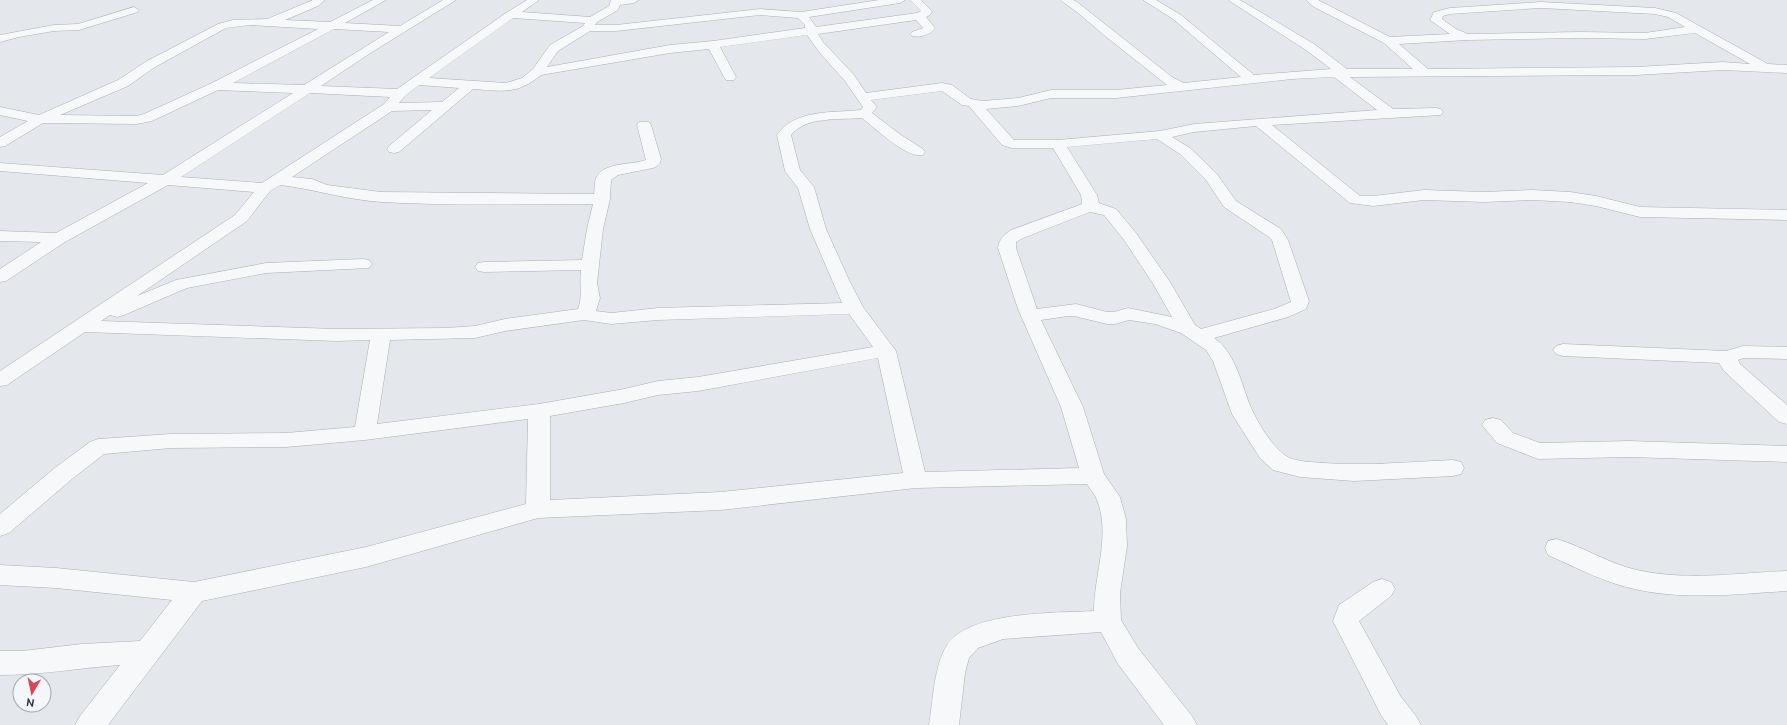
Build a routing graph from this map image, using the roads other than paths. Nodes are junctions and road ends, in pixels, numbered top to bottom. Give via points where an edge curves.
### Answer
1 (320, 0) edge
2 (381, 0) edge
3 (450, 0) edge
4 (534, 0) edge
5 (634, 0) edge
6 (755, 0) edge
7 (900, 0) edge
8 (915, 0) edge
9 (1065, 0) edge
10 (1148, 0) edge
11 (1233, 0) edge
12 (1311, 0) edge
13 (615, 1) edge
14 (1541, 3) edge
15 (134, 10) dead end
16 (760, 12) junction
17 (510, 15) junction
18 (801, 15) junction
19 (919, 16) junction
20 (268, 24) junction
21 (590, 24) junction
22 (332, 27) junction
23 (400, 29) junction
24 (1696, 29) junction
25 (810, 31) junction
26 (916, 34) dead end
27 (1467, 37) junction
28 (0, 40) edge
29 (1388, 41) junction
30 (713, 45) junction
31 (1765, 68) junction
32 (1787, 69) edge
33 (538, 72) junction
34 (1426, 72) junction
35 (1341, 73) junction
36 (730, 77) dead end
37 (418, 80) junction
38 (1252, 80) junction
39 (1787, 80) edge
40 (470, 85) junction
41 (217, 86) junction
42 (1183, 87) junction
43 (308, 88) junction
44 (400, 93) junction
45 (862, 97) junction
46 (975, 105) junction
47 (444, 106) junction
48 (389, 107) junction
49 (0, 111) edge
50 (1436, 112) dead end
51 (865, 114) junction
52 (1391, 114) junction
53 (40, 119) junction
54 (1259, 122) junction
55 (644, 125) dead end
56 (1160, 135) junction
57 (0, 143) edge
58 (1058, 144) junction
59 (394, 149) dead end
60 (918, 152) dead end
61 (0, 167) edge
62 (164, 181) junction
63 (271, 184) junction
64 (602, 199) junction
65 (1088, 207) junction
66 (1787, 215) edge
67 (0, 236) edge
68 (59, 238) junction
69 (363, 264) dead end
70 (591, 265) junction
71 (484, 267) dead end
72 (0, 277) edge
73 (854, 308) junction
74 (586, 314) junction
75 (1031, 316) junction
76 (80, 326) junction
77 (1193, 332) junction
78 (381, 334) junction
79 (1563, 350) dead end
80 (886, 351) junction
81 (1787, 353) edge
82 (1727, 357) junction
83 (0, 380) edge
84 (539, 411) junction
85 (1787, 417) edge
86 (1493, 425) dead end
87 (365, 433) junction
88 (1787, 454) edge
89 (1453, 468) dead end
90 (1093, 476) junction
91 (916, 480) junction
92 (538, 509) junction
93 (0, 527) edge
94 (1557, 548) dead end
95 (0, 575) edge
96 (1787, 581) edge
97 (1382, 589) dead end
98 (194, 592) junction
99 (1108, 621) junction
100 (147, 652) junction
101 (0, 663) edge
102 (90, 725) edge
103 (944, 725) edge
104 (1182, 725) edge
105 (1406, 725) edge

1 - 20 street
2 - 22 street
3 - 23 street
4 - 17 street
5 - 13 street
6 - 16 street
7 - 18 street
8 - 19 street via 927,11 926,14
9 - 42 street via 1091,17 1168,80
10 - 38 street via 1177,17
11 - 35 street via 1310,47
12 - 29 street
13 - 21 street via 614,8
14 - 24 street via 1655,11 1672,15
14 - 27 street via 1438,14 1436,20
15 - 28 street via 79,27 54,28
16 - 18 street
16 - 21 street via 616,28
17 - 21 street
17 - 37 street
18 - 25 street via 810,24
19 - 25 street
19 - 26 street via 929,28
20 - 22 street
20 - 53 street via 228,24 160,58 123,83
21 - 33 street via 554,48
22 - 23 street
22 - 41 street
23 - 43 street
24 - 27 street via 1645,36
24 - 31 street
25 - 30 street
25 - 45 street via 815,40 847,74
27 - 29 street
29 - 34 street
30 - 33 street via 663,50
30 - 36 street
31 - 32 street
31 - 34 street via 1723,66 1643,70
31 - 39 street
33 - 40 street via 526,81 506,87
34 - 35 street
35 - 38 street
35 - 52 street
37 - 40 street
37 - 44 street
38 - 42 street
40 - 47 street
41 - 43 street
41 - 53 street via 203,90 150,118
42 - 46 street via 1109,95 1051,94 1018,102
43 - 44 street
43 - 62 street
44 - 48 street
45 - 46 street via 942,87
45 - 51 street via 870,107
46 - 58 street via 1007,142
47 - 48 street
47 - 59 street
48 - 63 street
49 - 53 street
50 - 52 street
51 - 60 street
51 - 73 street via 807,120 793,125 784,135 793,171 806,188 818,229
52 - 54 street
53 - 57 street
54 - 56 street via 1194,128
54 - 66 street via 1356,200 1373,201 1424,195 1532,195 1596,200 1640,212
55 - 64 street via 653,163 614,171 607,175 603,179
56 - 58 street
56 - 77 street via 1185,150 1212,176 1230,204 1275,233 1280,240 1300,301 1299,305 1281,313 1223,328
58 - 65 street via 1088,195 1091,203
61 - 62 street
62 - 63 street
62 - 68 street
63 - 64 street via 312,184 324,189 381,197
63 - 76 street via 241,218
64 - 70 street
65 - 75 street via 1017,234 1008,240 1007,248
65 - 77 street via 1110,212 1130,237
67 - 68 street
68 - 72 street
69 - 76 street via 266,268 182,284
70 - 71 street
70 - 74 street via 588,283 591,298
73 - 74 street via 603,318
73 - 80 street
74 - 78 street via 475,332
75 - 77 street via 1068,310 1107,318 1128,314 1158,319
75 - 90 street via 1072,407
76 - 78 street
76 - 83 street
77 - 89 street via 1213,346 1220,356 1243,414 1268,453 1281,464 1300,469 1354,472
78 - 87 street
79 - 82 street
80 - 84 street via 698,384 658,388
80 - 91 street
81 - 82 street via 1743,352
82 - 85 street via 1731,367
84 - 87 street
84 - 92 street
86 - 88 street via 1506,438 1538,451 1629,449
87 - 93 street via 286,440 171,441 98,447
90 - 91 street
90 - 99 street via 1108,497 1114,519 1115,546 1107,593
91 - 92 street via 722,501
92 - 98 street via 366,557
94 - 96 street via 1606,569 1636,579 1661,583
95 - 98 street
97 - 105 street via 1348,613 1346,621 1391,706
98 - 100 street
99 - 103 street via 1002,628 968,640 957,653 951,673
99 - 104 street via 1150,686
100 - 101 street
100 - 102 street

